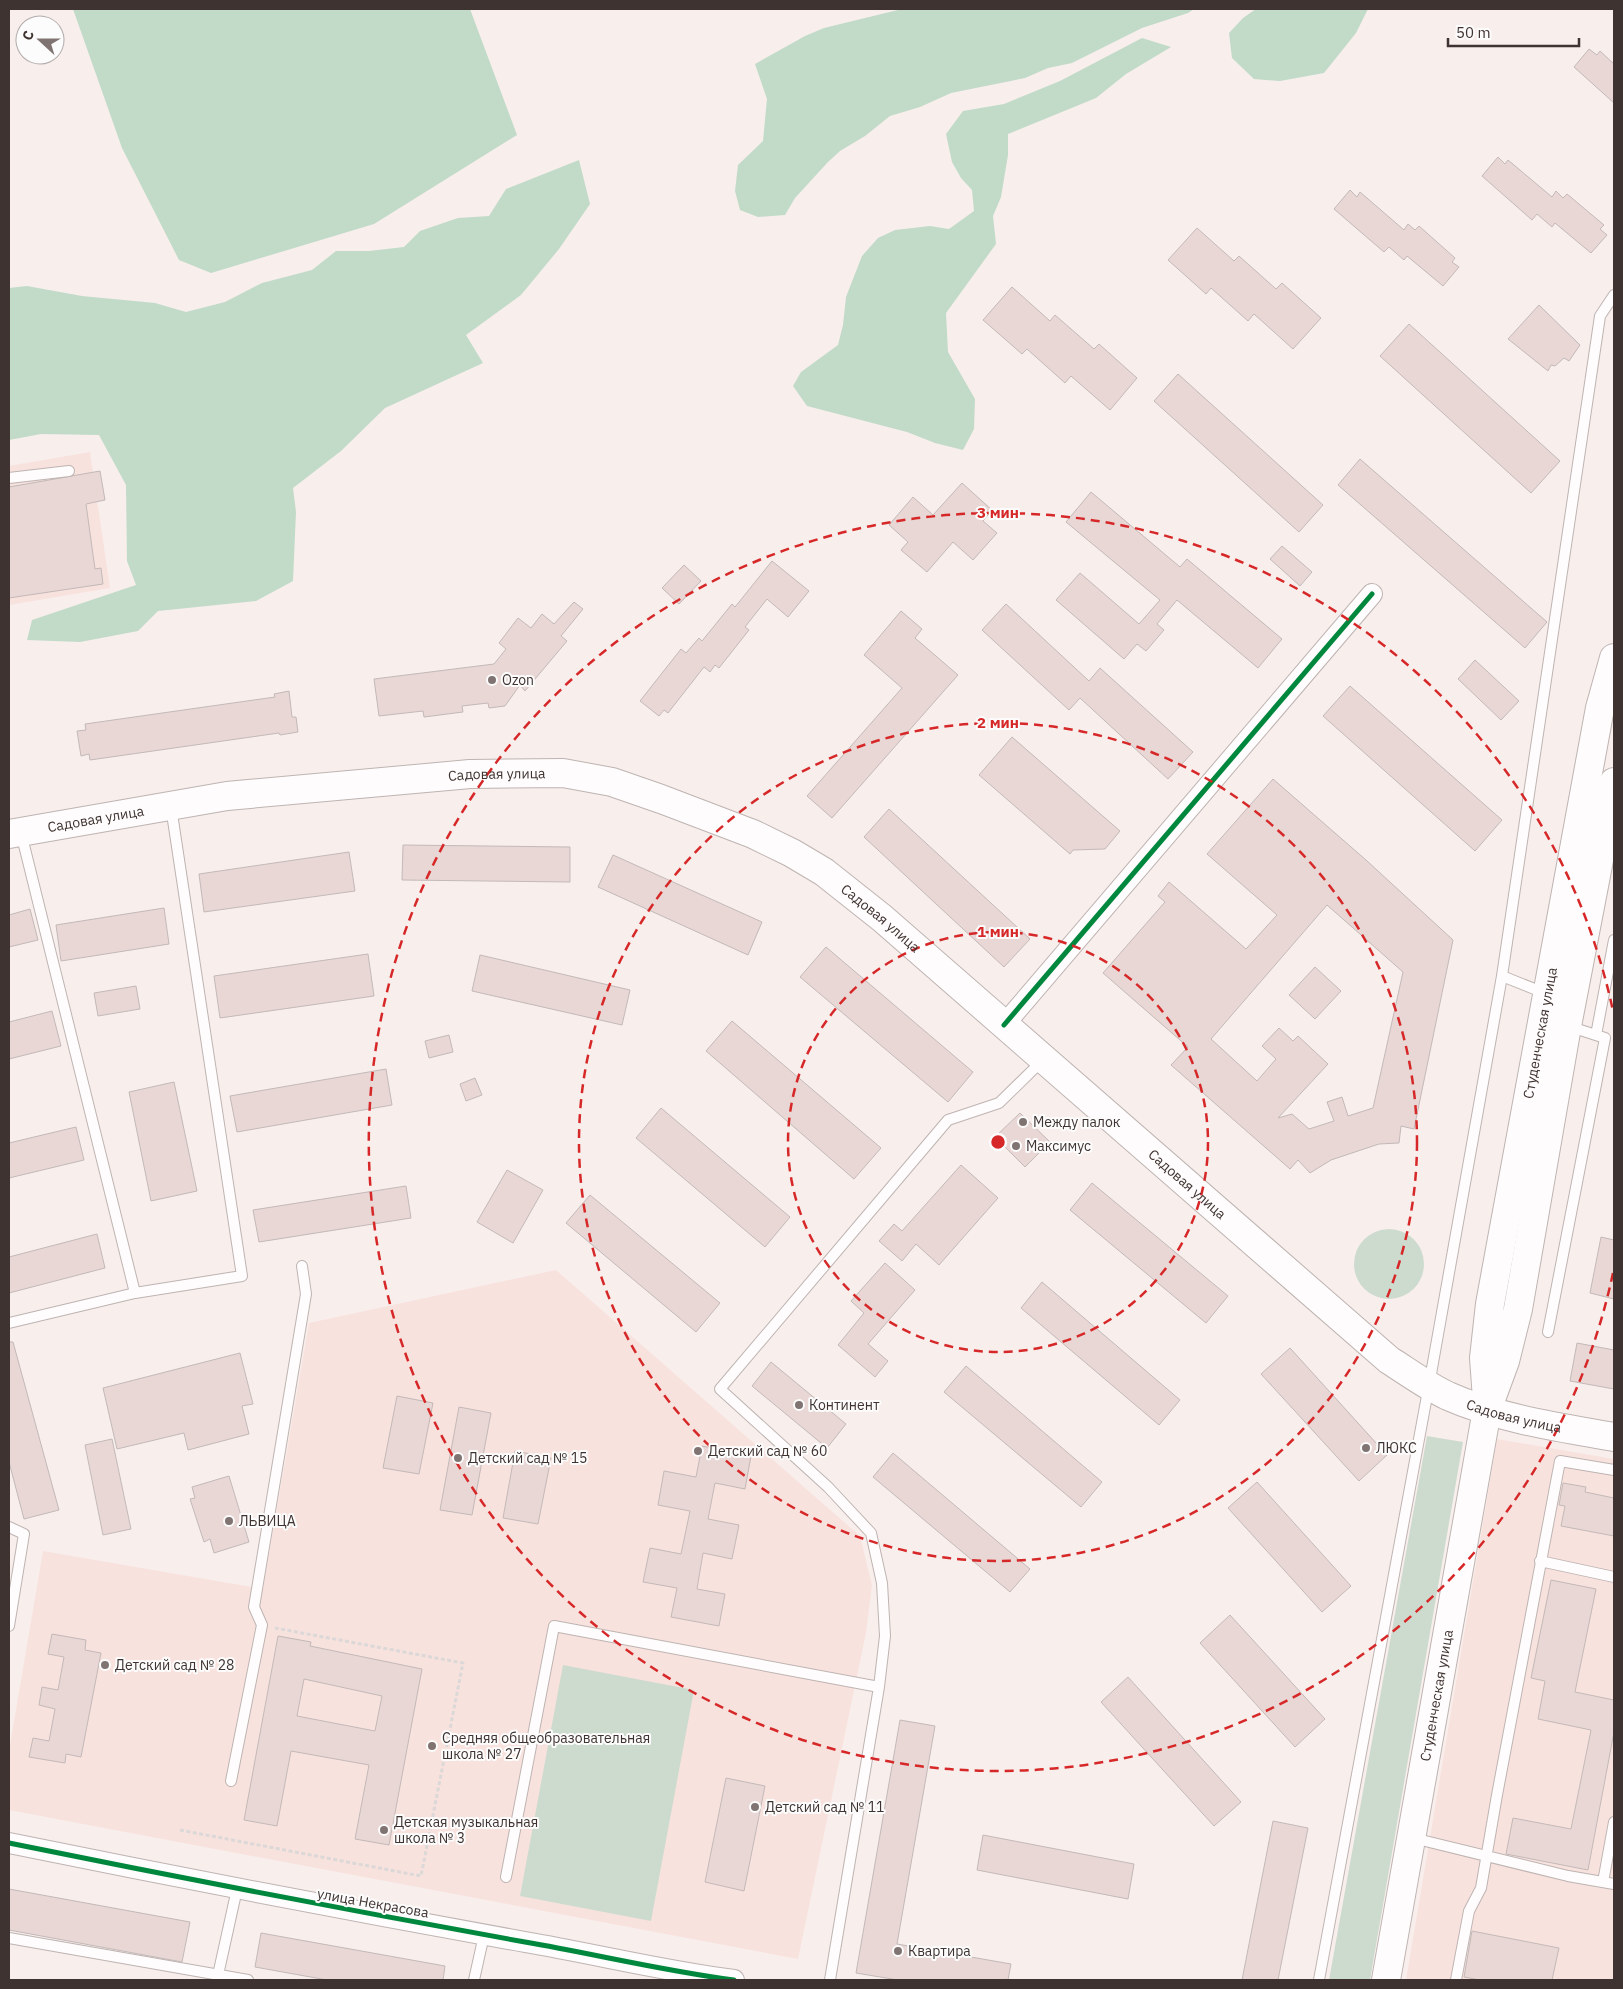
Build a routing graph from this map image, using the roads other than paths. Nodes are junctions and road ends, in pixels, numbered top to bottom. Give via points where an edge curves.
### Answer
1 (1614, 295) edge
2 (68, 470) dead end
3 (9, 478) edge
4 (1372, 594) dead end
5 (1614, 658) edge
6 (1614, 782) edge
7 (171, 806) junction
8 (15, 833) edge
9 (1614, 940) edge
10 (1502, 976) junction
11 (1548, 995) junction
12 (1004, 1025) junction
13 (1567, 1026) junction
14 (1596, 1035) junction
15 (1044, 1060) junction
16 (302, 1266) dead end
17 (135, 1293) junction
18 (9, 1323) edge
19 (1548, 1332) dead end
20 (1429, 1385) junction
21 (1487, 1410) junction
22 (1614, 1437) edge
23 (1614, 1470) edge
24 (9, 1527) edge
25 (1540, 1561) junction
26 (1614, 1577) edge
27 (9, 1626) edge
28 (879, 1687) junction
29 (231, 1781) dead end
30 (1614, 1822) edge
31 (1412, 1838) junction
32 (9, 1844) edge
33 (1486, 1856) junction
34 (506, 1877) dead end
35 (1603, 1882) junction
36 (1614, 1884) edge
37 (237, 1889) junction
38 (484, 1935) junction
39 (9, 1938) edge
40 (218, 1975) junction
41 (693, 1978) edge
42 (248, 1980) edge
43 (474, 1980) edge
44 (734, 1980) edge
45 (830, 1980) edge
46 (1319, 1980) edge
47 (1386, 1980) edge
48 (1456, 1980) edge

1 - 10 lane via 1600,316
2 - 3 lane
4 - 12 street
5 - 11 main road, Студенческая улица via 1600,708
6 - 13 main road, Студенческая улица via 1602,861
7 - 8 main road, Садовая улица
7 - 12 main road, Садовая улица via 227,796 470,774 562,773 612,782 753,834 824,872 882,918
7 - 17 lane via 242,1276
8 - 17 lane
9 - 14 lane
10 - 11 lane
10 - 20 lane
11 - 21 main road, Студенческая улица via 1490,1304 1484,1358
12 - 15 main road, Садовая улица
13 - 14 lane
13 - 21 main road, Студенческая улица via 1518,1309 1505,1361
14 - 19 lane via 1605,1038
15 - 20 main road, Садовая улица via 1389,1360
15 - 28 lane via 999,1103 948,1120 720,1389 828,1487 871,1533 882,1583 885,1636
16 - 29 lane via 306,1294 254,1607 262,1625
17 - 18 lane
20 - 21 main road, Садовая улица via 1448,1396
20 - 46 lane
21 - 22 main road, Садовая улица
21 - 31 main road, Студенческая улица
23 - 25 lane via 1560,1460
24 - 27 lane via 24,1534
25 - 26 lane
25 - 33 lane
28 - 34 lane via 554,1626
28 - 45 lane
30 - 35 lane
31 - 33 lane
31 - 47 main road, Студенческая улица
32 - 37 street, улица Некрасова
33 - 35 lane
33 - 48 lane via 1481,1888 1469,1911
35 - 36 lane
37 - 38 street, улица Некрасова
37 - 40 lane
38 - 41 street, улица Некрасова
38 - 43 lane
39 - 40 lane
40 - 42 lane
41 - 44 street, улица Некрасова

